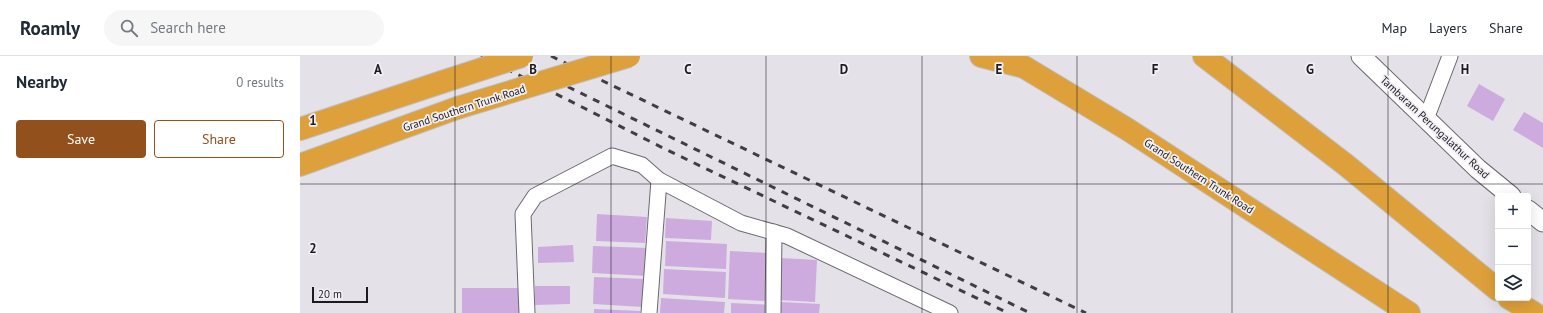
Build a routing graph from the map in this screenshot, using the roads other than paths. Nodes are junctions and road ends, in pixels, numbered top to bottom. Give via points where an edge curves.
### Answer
1 (522, 56) edge
2 (629, 56) edge
3 (981, 56) edge
4 (1204, 56) edge
5 (1361, 56) edge
6 (1450, 56) edge
7 (1426, 119) junction
8 (300, 129) edge
9 (300, 165) edge
10 (659, 180) junction
11 (1507, 193) edge
12 (1531, 212) edge
13 (1543, 222) edge
14 (774, 232) junction
15 (1495, 288) edge
16 (1514, 301) edge
17 (924, 307) edge
18 (527, 313) edge
19 (649, 313) edge
20 (773, 313) edge
21 (950, 313) edge
22 (1408, 313) edge
23 (1534, 313) edge

1 - 8 highway, bridge
2 - 9 highway, Grand Southern Trunk Road, bridge via 457,108
3 - 22 highway, Grand Southern Trunk Road via 1024,67 1113,120
4 - 15 highway via 1346,165
5 - 7 street, Tambaram Perungalathur Road
6 - 7 street
7 - 11 street, Tambaram Perungalathur Road via 1478,170
10 - 14 street via 741,223
10 - 18 street via 642,165 612,156 535,196 523,214
10 - 19 street
12 - 13 street
14 - 17 street via 788,236
14 - 20 street
16 - 23 highway
17 - 21 street

